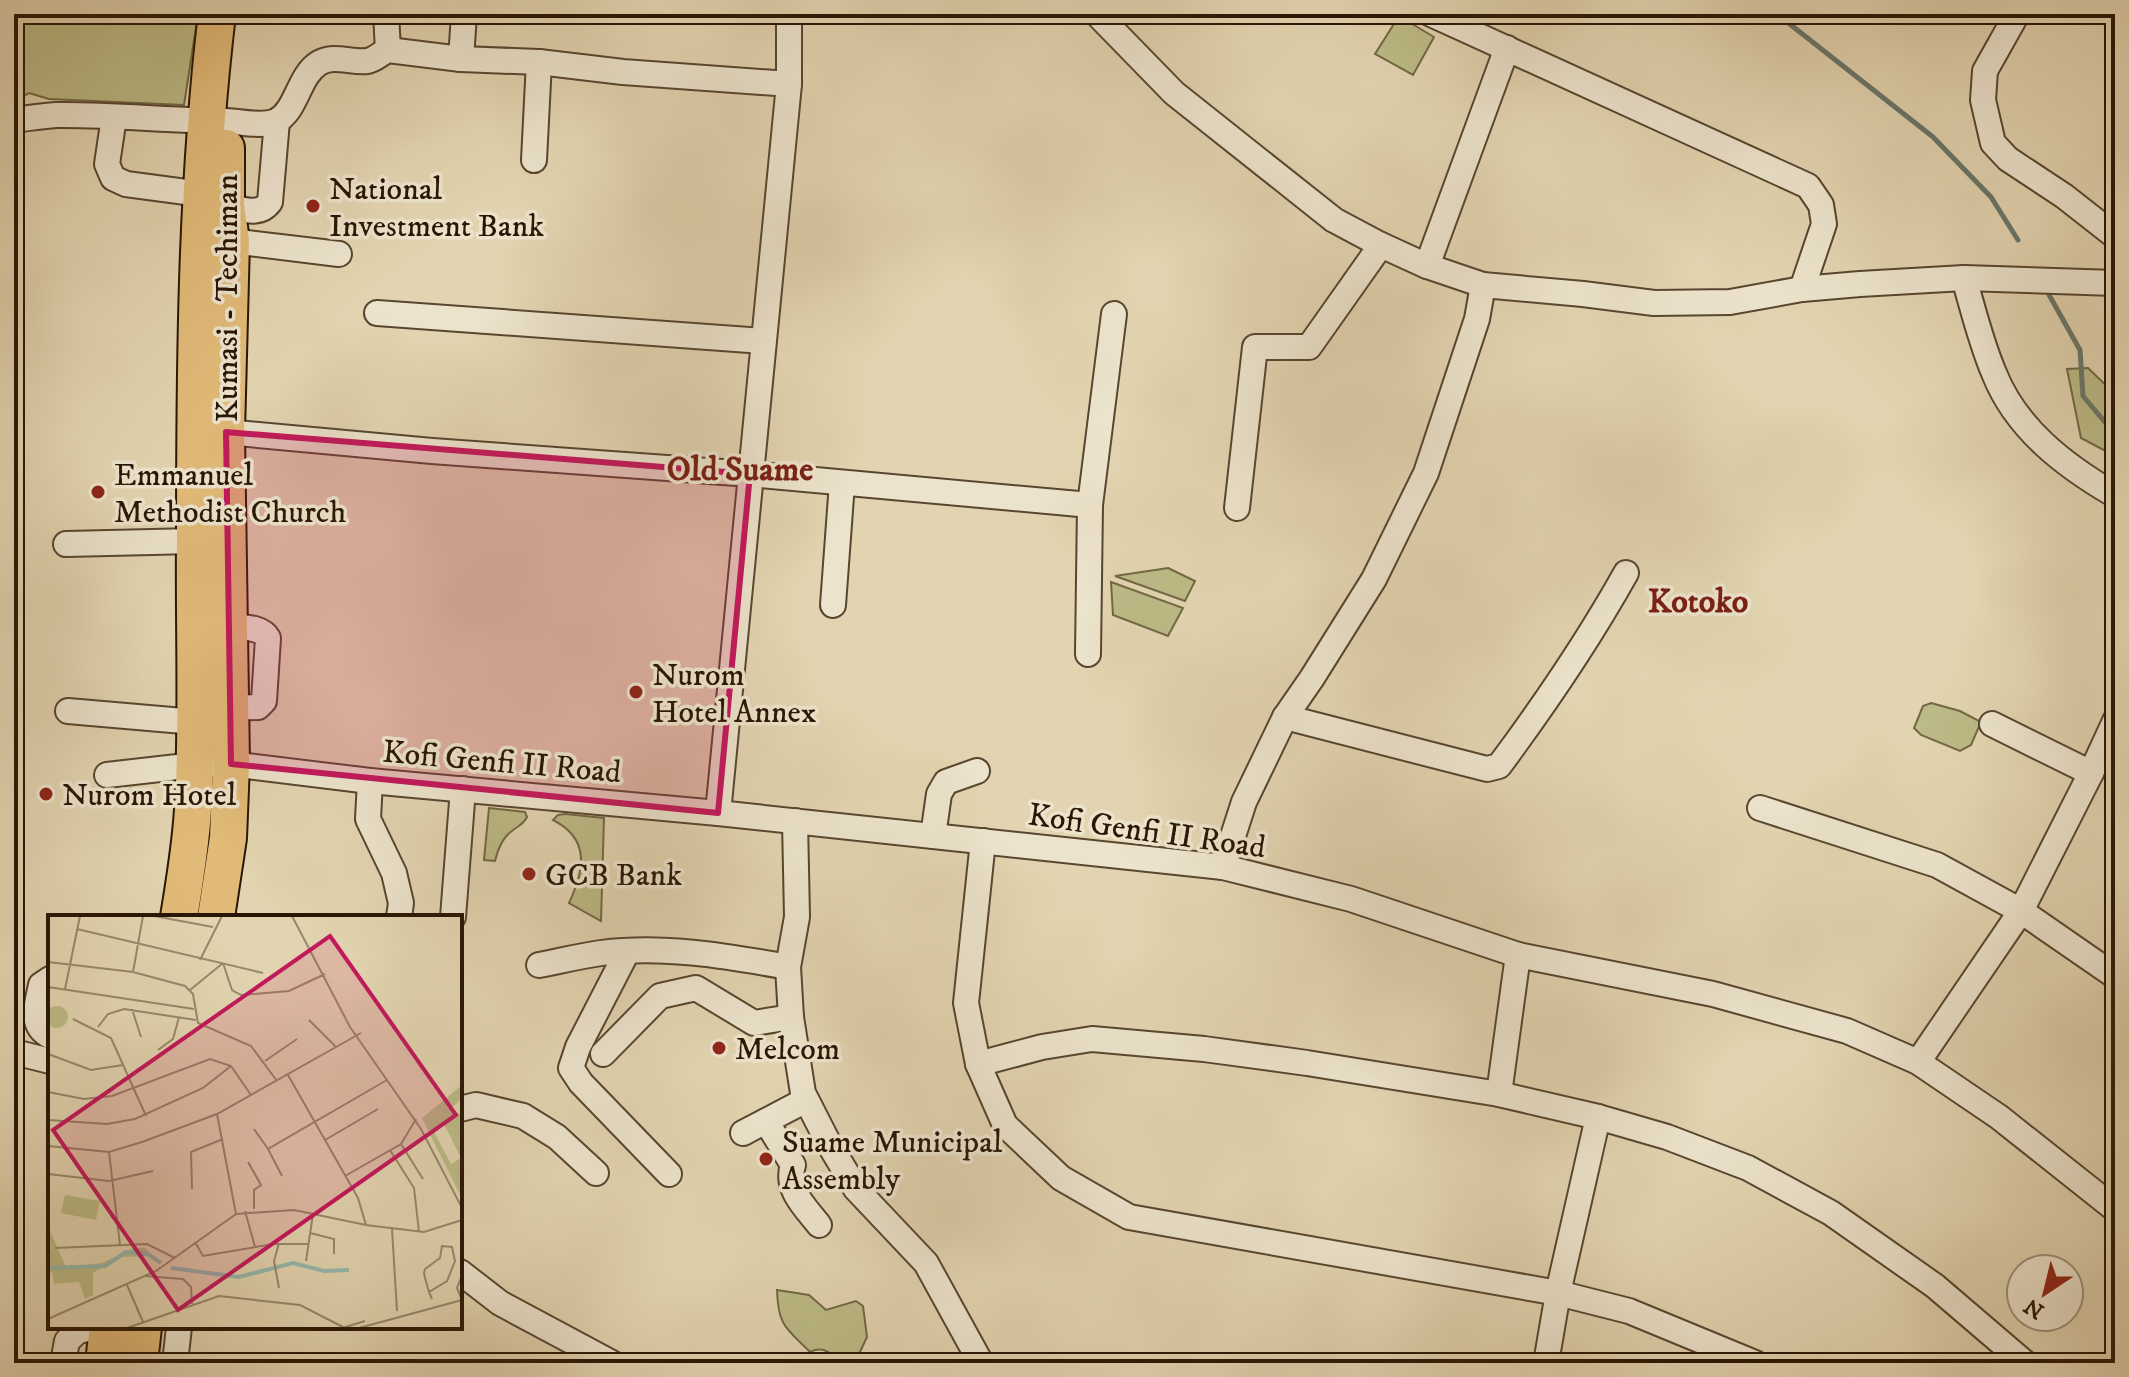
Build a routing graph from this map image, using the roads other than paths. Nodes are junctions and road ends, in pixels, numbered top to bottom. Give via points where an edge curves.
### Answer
1 (217, 14) edge
2 (233, 14) edge
3 (386, 14) edge
4 (464, 14) edge
5 (789, 14) edge
6 (1097, 14) edge
7 (1431, 14) edge
8 (2017, 14) edge
9 (1507, 48) junction
10 (388, 50) junction
11 (461, 59) junction
12 (539, 62) junction
13 (789, 84) junction
14 (114, 117) junction
15 (14, 120) edge
16 (277, 121) junction
17 (216, 122) junction
18 (534, 160) dead end
19 (219, 214) junction
20 (2115, 236) edge
21 (1381, 245) junction
22 (339, 254) dead end
23 (1427, 266) junction
24 (1964, 278) junction
25 (2115, 283) edge
26 (1483, 285) junction
27 (1802, 289) junction
28 (377, 313) dead end
29 (1114, 314) dead end
30 (763, 341) junction
31 (226, 432) junction
32 (750, 474) junction
33 (842, 483) junction
34 (2115, 495) edge
35 (1090, 505) junction
36 (1237, 508) dead end
37 (195, 541) junction
38 (66, 544) dead end
39 (1626, 573) dead end
40 (833, 605) dead end
41 (1088, 654) dead end
42 (68, 711) dead end
43 (1285, 717) junction
44 (2115, 721) edge
45 (195, 722) junction
46 (1992, 724) dead end
47 (231, 764) junction
48 (195, 765) junction
49 (977, 771) dead end
50 (2091, 773) junction
51 (107, 775) dead end
52 (370, 781) junction
53 (463, 789) junction
54 (1760, 808) dead end
55 (718, 813) junction
56 (795, 821) junction
57 (933, 836) junction
58 (983, 841) junction
59 (1223, 867) junction
60 (2021, 911) junction
61 (179, 915) edge
62 (216, 915) edge
63 (399, 915) edge
64 (453, 915) edge
65 (627, 952) junction
66 (1518, 955) junction
67 (539, 965) dead end
68 (788, 967) junction
69 (2115, 976) edge
70 (48, 980) edge
71 (791, 1017) junction
72 (48, 1035) edge
73 (14, 1052) edge
74 (603, 1054) dead end
75 (48, 1060) edge
76 (1918, 1062) junction
77 (978, 1064) junction
78 (1499, 1094) junction
79 (806, 1100) junction
80 (462, 1108) edge
81 (1598, 1117) junction
82 (766, 1121) junction
83 (743, 1133) dead end
84 (596, 1173) dead end
85 (669, 1174) dead end
86 (2115, 1209) edge
87 (819, 1225) dead end
88 (462, 1274) edge
89 (1558, 1293) junction
90 (88, 1329) edge
91 (108, 1329) edge
92 (143, 1329) edge
93 (179, 1329) edge
94 (63, 1363) edge
95 (104, 1363) edge
96 (139, 1363) edge
97 (175, 1363) edge
98 (612, 1363) edge
99 (981, 1363) edge
100 (1546, 1363) edge
101 (1755, 1363) edge
102 (2025, 1363) edge

1 - 17 highway
2 - 17 highway
3 - 10 street
4 - 11 street
5 - 13 street
6 - 21 street via 1174,93 1334,220
7 - 9 street
8 - 20 street via 1985,71 1983,100 1993,143
9 - 23 street
9 - 27 street via 1808,186 1821,205 1824,224
10 - 11 street
10 - 16 street via 367,61 322,61
11 - 12 street
12 - 13 street
12 - 18 street
13 - 30 street
14 - 15 street
14 - 17 street
14 - 19 street via 107,164 113,178
16 - 17 street
16 - 19 street via 270,202 255,212
17 - 19 highway
19 - 22 street
19 - 31 highway, Kumasi - Techiman
19 - 37 highway
21 - 23 street
21 - 36 street via 1309,347 1255,347
23 - 26 street
24 - 25 street
24 - 27 street
24 - 34 street via 1994,375 2018,415 2051,452
26 - 27 street via 1654,303 1730,302
26 - 43 street via 1477,319 1426,473 1374,579
28 - 30 street
29 - 35 street
30 - 32 street
31 - 32 street
31 - 47 highway, Kumasi - Techiman
32 - 33 street
32 - 55 street
33 - 35 street
33 - 40 street
35 - 41 street
37 - 38 street
37 - 45 highway
39 - 43 street via 1562,678 1499,766 1487,769
42 - 45 street
43 - 59 street via 1244,802
44 - 50 street
45 - 48 highway
46 - 50 street
47 - 48 street, Kofi Genfi II Road
47 - 52 street, Kofi Genfi II Road
47 - 62 highway, Kumasi - Techiman via 228,838
48 - 51 street, Kofi Genfi II Road
48 - 61 highway
49 - 57 street via 946,782
50 - 60 street
52 - 53 street, Kofi Genfi II Road
52 - 63 street via 368,819 394,873
53 - 55 street, Kofi Genfi II Road
53 - 64 street
54 - 60 street via 1937,865
55 - 56 street, Kofi Genfi II Road
56 - 57 street, Kofi Genfi II Road
56 - 68 street via 797,917
57 - 58 street, Kofi Genfi II Road
58 - 59 street, Kofi Genfi II Road
58 - 77 street via 966,1003
59 - 66 street, Kofi Genfi II Road via 1351,899
60 - 69 street
60 - 76 street
65 - 67 street
65 - 68 street via 729,956
65 - 85 street via 571,1068
66 - 76 street, Kofi Genfi II Road via 1713,994 1847,1031
66 - 78 street
68 - 71 street
70 - 72 street via 41,985 35,1019
71 - 74 street via 754,1023 696,988 660,996
71 - 79 street
73 - 75 street
76 - 86 street, Kofi Genfi II Road via 1999,1117
77 - 78 street via 1092,1039 1248,1055
77 - 89 street via 1005,1125 1061,1178 1129,1217
78 - 81 street
79 - 82 street
79 - 99 street via 856,1189 926,1263
80 - 84 street via 476,1105 523,1116 557,1137
81 - 89 street
81 - 102 street via 1748,1168 1831,1213 1935,1286
82 - 83 street
82 - 87 street via 793,1165 792,1188
88 - 98 street via 500,1303
89 - 100 street
89 - 101 street via 1629,1311
90 - 94 street via 67,1341
91 - 95 highway
92 - 96 highway
93 - 97 street

